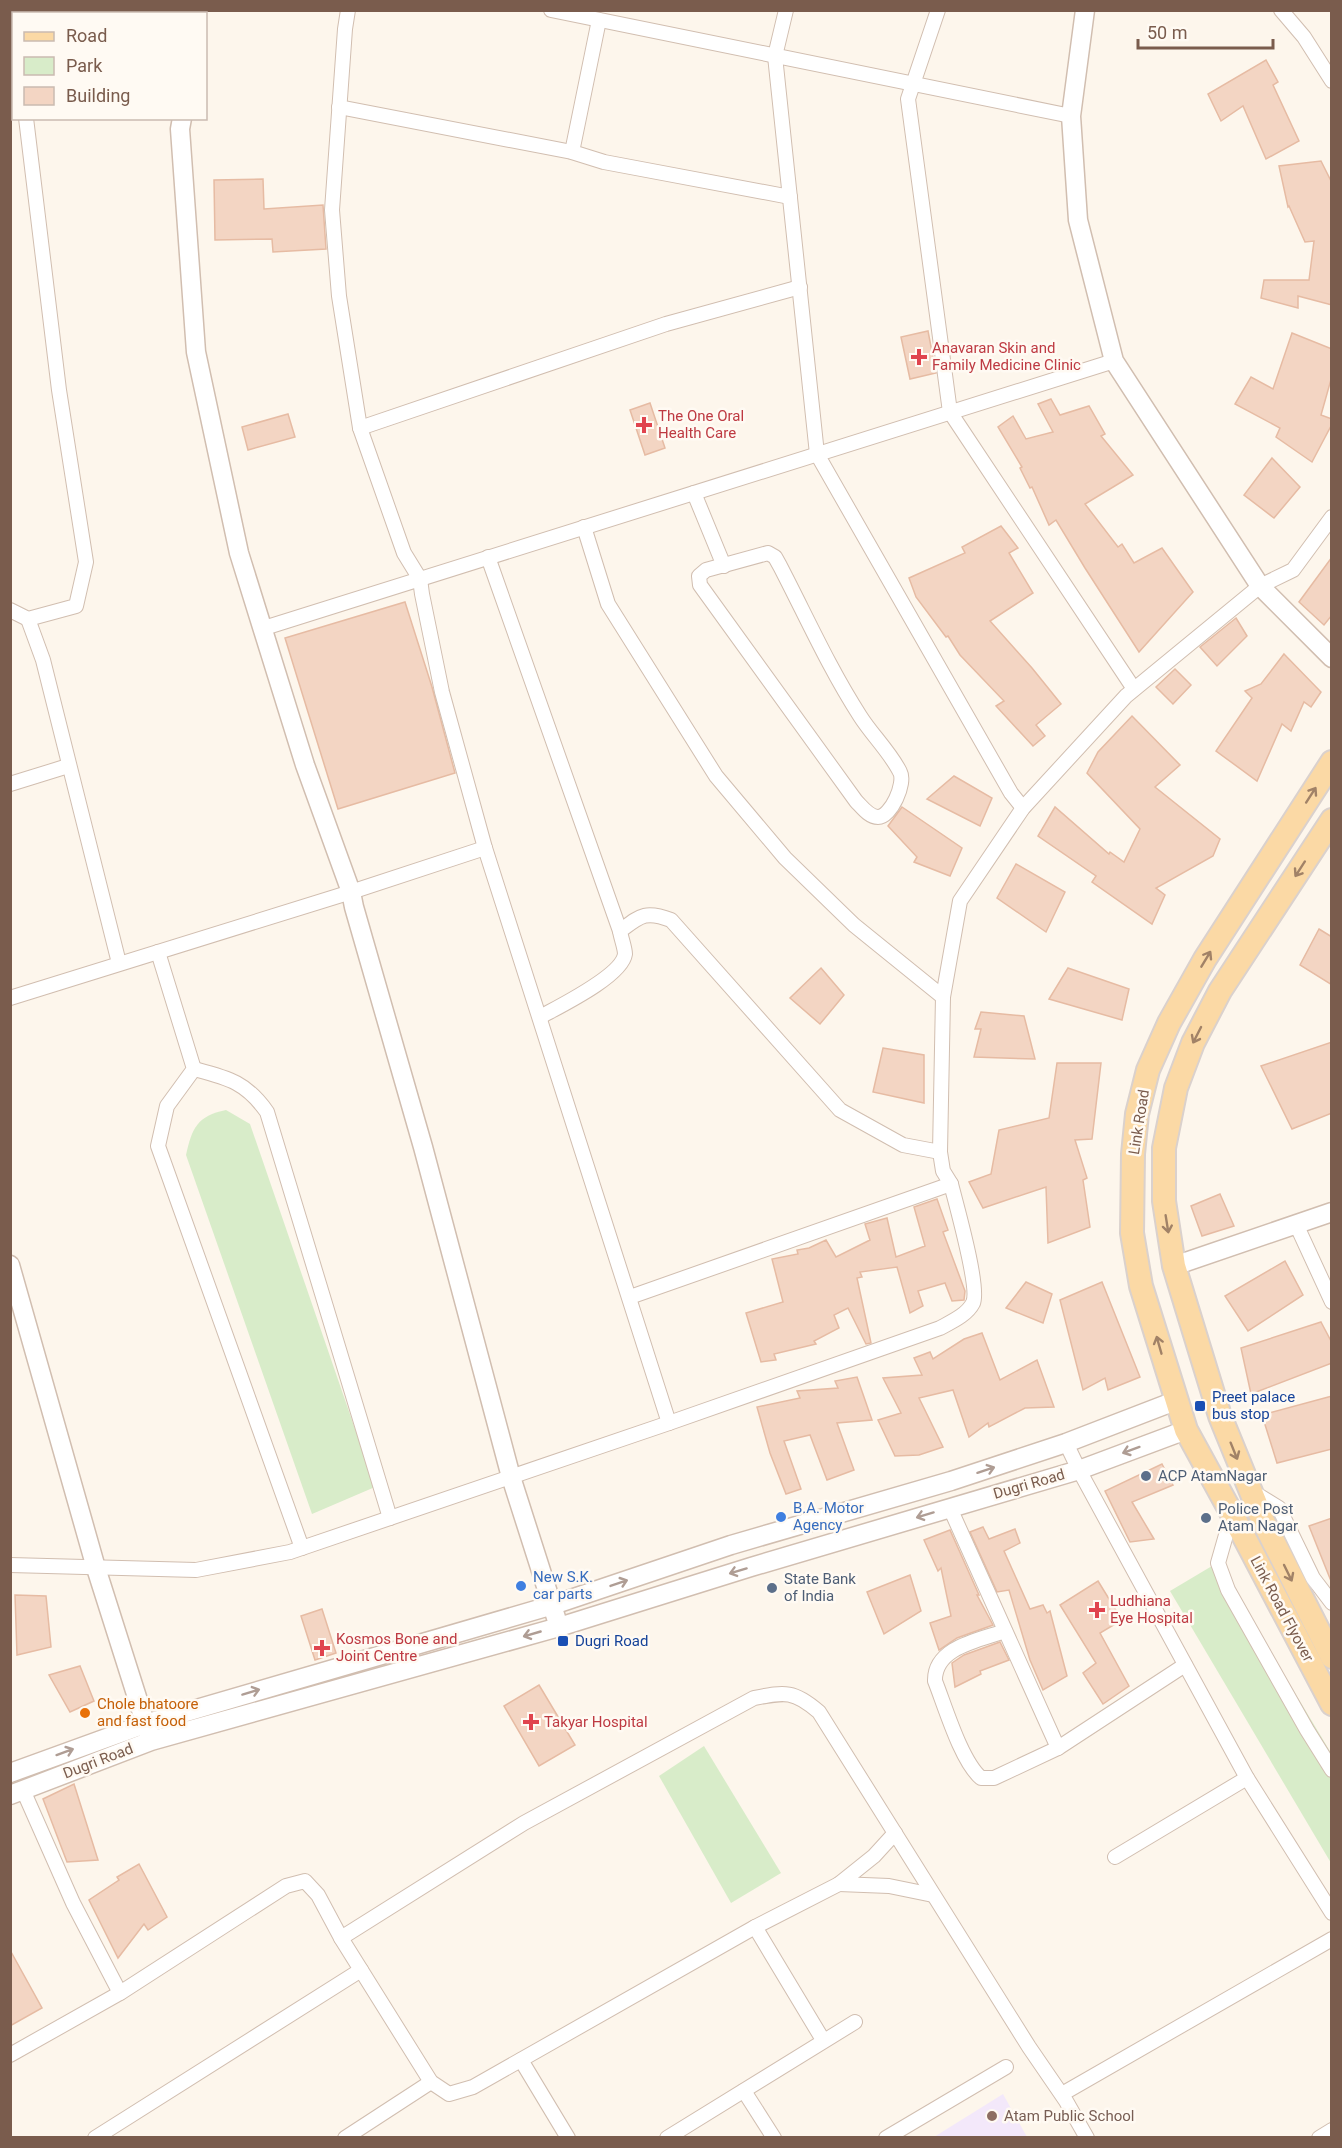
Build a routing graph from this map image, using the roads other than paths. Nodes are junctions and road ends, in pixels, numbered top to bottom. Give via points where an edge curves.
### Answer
1 (348, 10) edge
2 (551, 10) edge
3 (786, 10) edge
4 (938, 10) edge
5 (1085, 10) edge
6 (1281, 10) edge
7 (599, 20) junction
8 (775, 56) junction
9 (1332, 81) edge
10 (913, 84) junction
11 (339, 107) junction
12 (1071, 116) junction
13 (26, 120) edge
14 (182, 120) edge
15 (572, 152) junction
16 (790, 197) junction
17 (800, 287) junction
18 (1114, 361) junction
19 (950, 412) junction
20 (360, 428) junction
21 (817, 454) junction
22 (694, 493) junction
23 (1332, 517) edge
24 (584, 527) junction
25 (488, 558) junction
26 (724, 566) junction
27 (420, 579) junction
28 (1260, 586) junction
29 (10, 610) edge
30 (28, 619) junction
31 (261, 628) junction
32 (1332, 658) edge
33 (1134, 690) junction
34 (1332, 762) edge
35 (68, 766) junction
36 (10, 784) edge
37 (1023, 808) junction
38 (1332, 820) edge
39 (485, 848) junction
40 (351, 892) junction
41 (620, 931) junction
42 (158, 952) junction
43 (119, 963) junction
44 (10, 998) edge
45 (943, 998) junction
46 (540, 1017) junction
47 (194, 1069) junction
48 (940, 1152) junction
49 (951, 1184) junction
50 (1332, 1212) edge
51 (1296, 1224) junction
52 (10, 1265) edge
53 (1174, 1266) junction
54 (630, 1297) junction
55 (1332, 1302) edge
56 (1175, 1401) junction
57 (669, 1424) junction
58 (1186, 1430) junction
59 (1066, 1443) junction
60 (1078, 1470) junction
61 (511, 1477) junction
62 (1251, 1491) junction
63 (950, 1508) junction
64 (1232, 1514) junction
65 (390, 1518) junction
66 (302, 1548) junction
67 (10, 1565) edge
68 (96, 1568) junction
69 (1332, 1603) edge
70 (553, 1605) junction
71 (559, 1627) junction
72 (1005, 1631) junction
73 (1332, 1657) edge
74 (1185, 1665) junction
75 (1332, 1704) edge
76 (148, 1732) junction
77 (1058, 1748) junction
78 (1332, 1770) edge
79 (10, 1773) edge
80 (1247, 1778) junction
81 (17, 1793) edge
82 (895, 1833) junction
83 (1115, 1857) dead end
84 (839, 1884) junction
85 (933, 1895) junction
86 (1332, 1913) edge
87 (755, 1927) junction
88 (341, 1938) junction
89 (1332, 1939) edge
90 (361, 1970) junction
91 (120, 1993) junction
92 (855, 2022) dead end
93 (823, 2040) junction
94 (10, 2055) edge
95 (521, 2060) junction
96 (1006, 2067) dead end
97 (431, 2082) junction
98 (744, 2091) junction
99 (1064, 2098) junction
100 (1332, 2130) edge
101 (95, 2138) edge
102 (345, 2138) edge
103 (568, 2138) edge
104 (667, 2138) edge
105 (774, 2138) edge
106 (886, 2138) edge
107 (1087, 2138) edge
108 (1319, 2138) edge

1 - 11 street
2 - 7 street
3 - 8 street
4 - 10 street
5 - 12 street
6 - 9 street
7 - 8 street
7 - 15 street
8 - 10 street
8 - 16 street
10 - 12 street
10 - 19 street via 908,99
11 - 15 street
11 - 20 street via 332,210 339,296
12 - 18 street via 1078,220
13 - 30 street via 59,390 86,562 76,606
14 - 31 street via 196,352 239,553
15 - 16 street via 604,162
16 - 17 street
17 - 20 street via 666,324
17 - 21 street
18 - 19 street
18 - 28 street
19 - 21 street
19 - 33 street
20 - 27 street via 404,553
21 - 22 street
21 - 37 street
22 - 24 street
22 - 26 street
23 - 28 street via 1293,570
24 - 25 street
24 - 45 street via 608,604 716,776 784,858 854,925
25 - 27 street
25 - 41 street
26 - 26 street via 762,554 774,557 837,678 901,773 902,785 885,814 876,817 856,801 700,585 702,573
27 - 31 street
27 - 39 street via 442,692
28 - 32 street
28 - 33 street
29 - 30 street
30 - 35 street via 43,660
31 - 40 street
33 - 37 street
56 -> 34 main road, Link Road via 1142,1286 1132,1233 1137,1114 1148,1070 1168,1023
35 - 36 street
35 - 43 street
37 - 45 street via 960,901
38 -> 53 main road, Link Road via 1220,991 1192,1043 1176,1088 1164,1148 1164,1201
39 - 40 street
39 - 46 street
40 - 42 street
40 - 61 street
41 - 46 street via 625,954 608,978
41 - 48 street via 641,916 655,914 671,920 840,1110 903,1145
42 - 43 street
42 - 47 street
43 - 44 street
45 - 48 street
46 - 54 street
47 - 65 street via 226,1077 255,1095 267,1112
47 - 66 street via 167,1106 158,1146
48 - 49 street via 943,1171
49 - 54 street
49 - 57 street via 975,1292 967,1311 940,1328
50 - 51 street
51 - 53 street
51 - 55 street
52 - 68 street
53 -> 62 main road, Link Road via 1220,1416
54 - 57 street
56 - 58 main road, Link Road
56 - 59 street, Dugri Road
57 - 61 street
58 -> 60 street, Dugri Road
58 - 64 main road, Link Road
59 - 60 street
70 -> 59 street, Dugri Road via 731,1545
60 - 63 street, Dugri Road
60 - 74 street
61 - 65 street
61 - 70 street
62 - 69 street via 1279,1508 1314,1578
62 -> 73 main road, Link Road Flyover
63 -> 71 street, Dugri Road
63 - 72 street
64 - 75 main road, Link Road Flyover
64 - 78 street via 1218,1563 1228,1590
65 - 66 street
66 - 68 street via 196,1570
67 - 68 street
68 - 76 street
70 - 71 street
76 -> 70 street, Dugri Road
71 -> 76 street, Dugri Road
72 - 77 street
72 - 77 street via 953,1650 934,1671 960,1745 978,1776 985,1779
74 - 77 street
74 - 80 street
79 -> 76 street, Dugri Road
76 - 81 street, Dugri Road
80 - 83 street
80 - 86 street
81 - 91 street
82 - 84 street
82 - 85 street
82 - 88 street via 819,1712 803,1698 781,1693 754,1698 524,1823
84 - 85 street via 888,1886
84 - 87 street
85 - 99 street
87 - 93 street
87 - 95 street
88 - 90 street
88 - 91 street via 318,1895 305,1881 286,1886
89 - 99 street
90 - 97 street
90 - 101 street
91 - 94 street
92 - 93 street
93 - 98 street
95 - 97 street via 473,2087 449,2094
95 - 103 street
96 - 106 street
97 - 102 street
98 - 104 street
98 - 105 street
99 - 107 street
100 - 108 street

